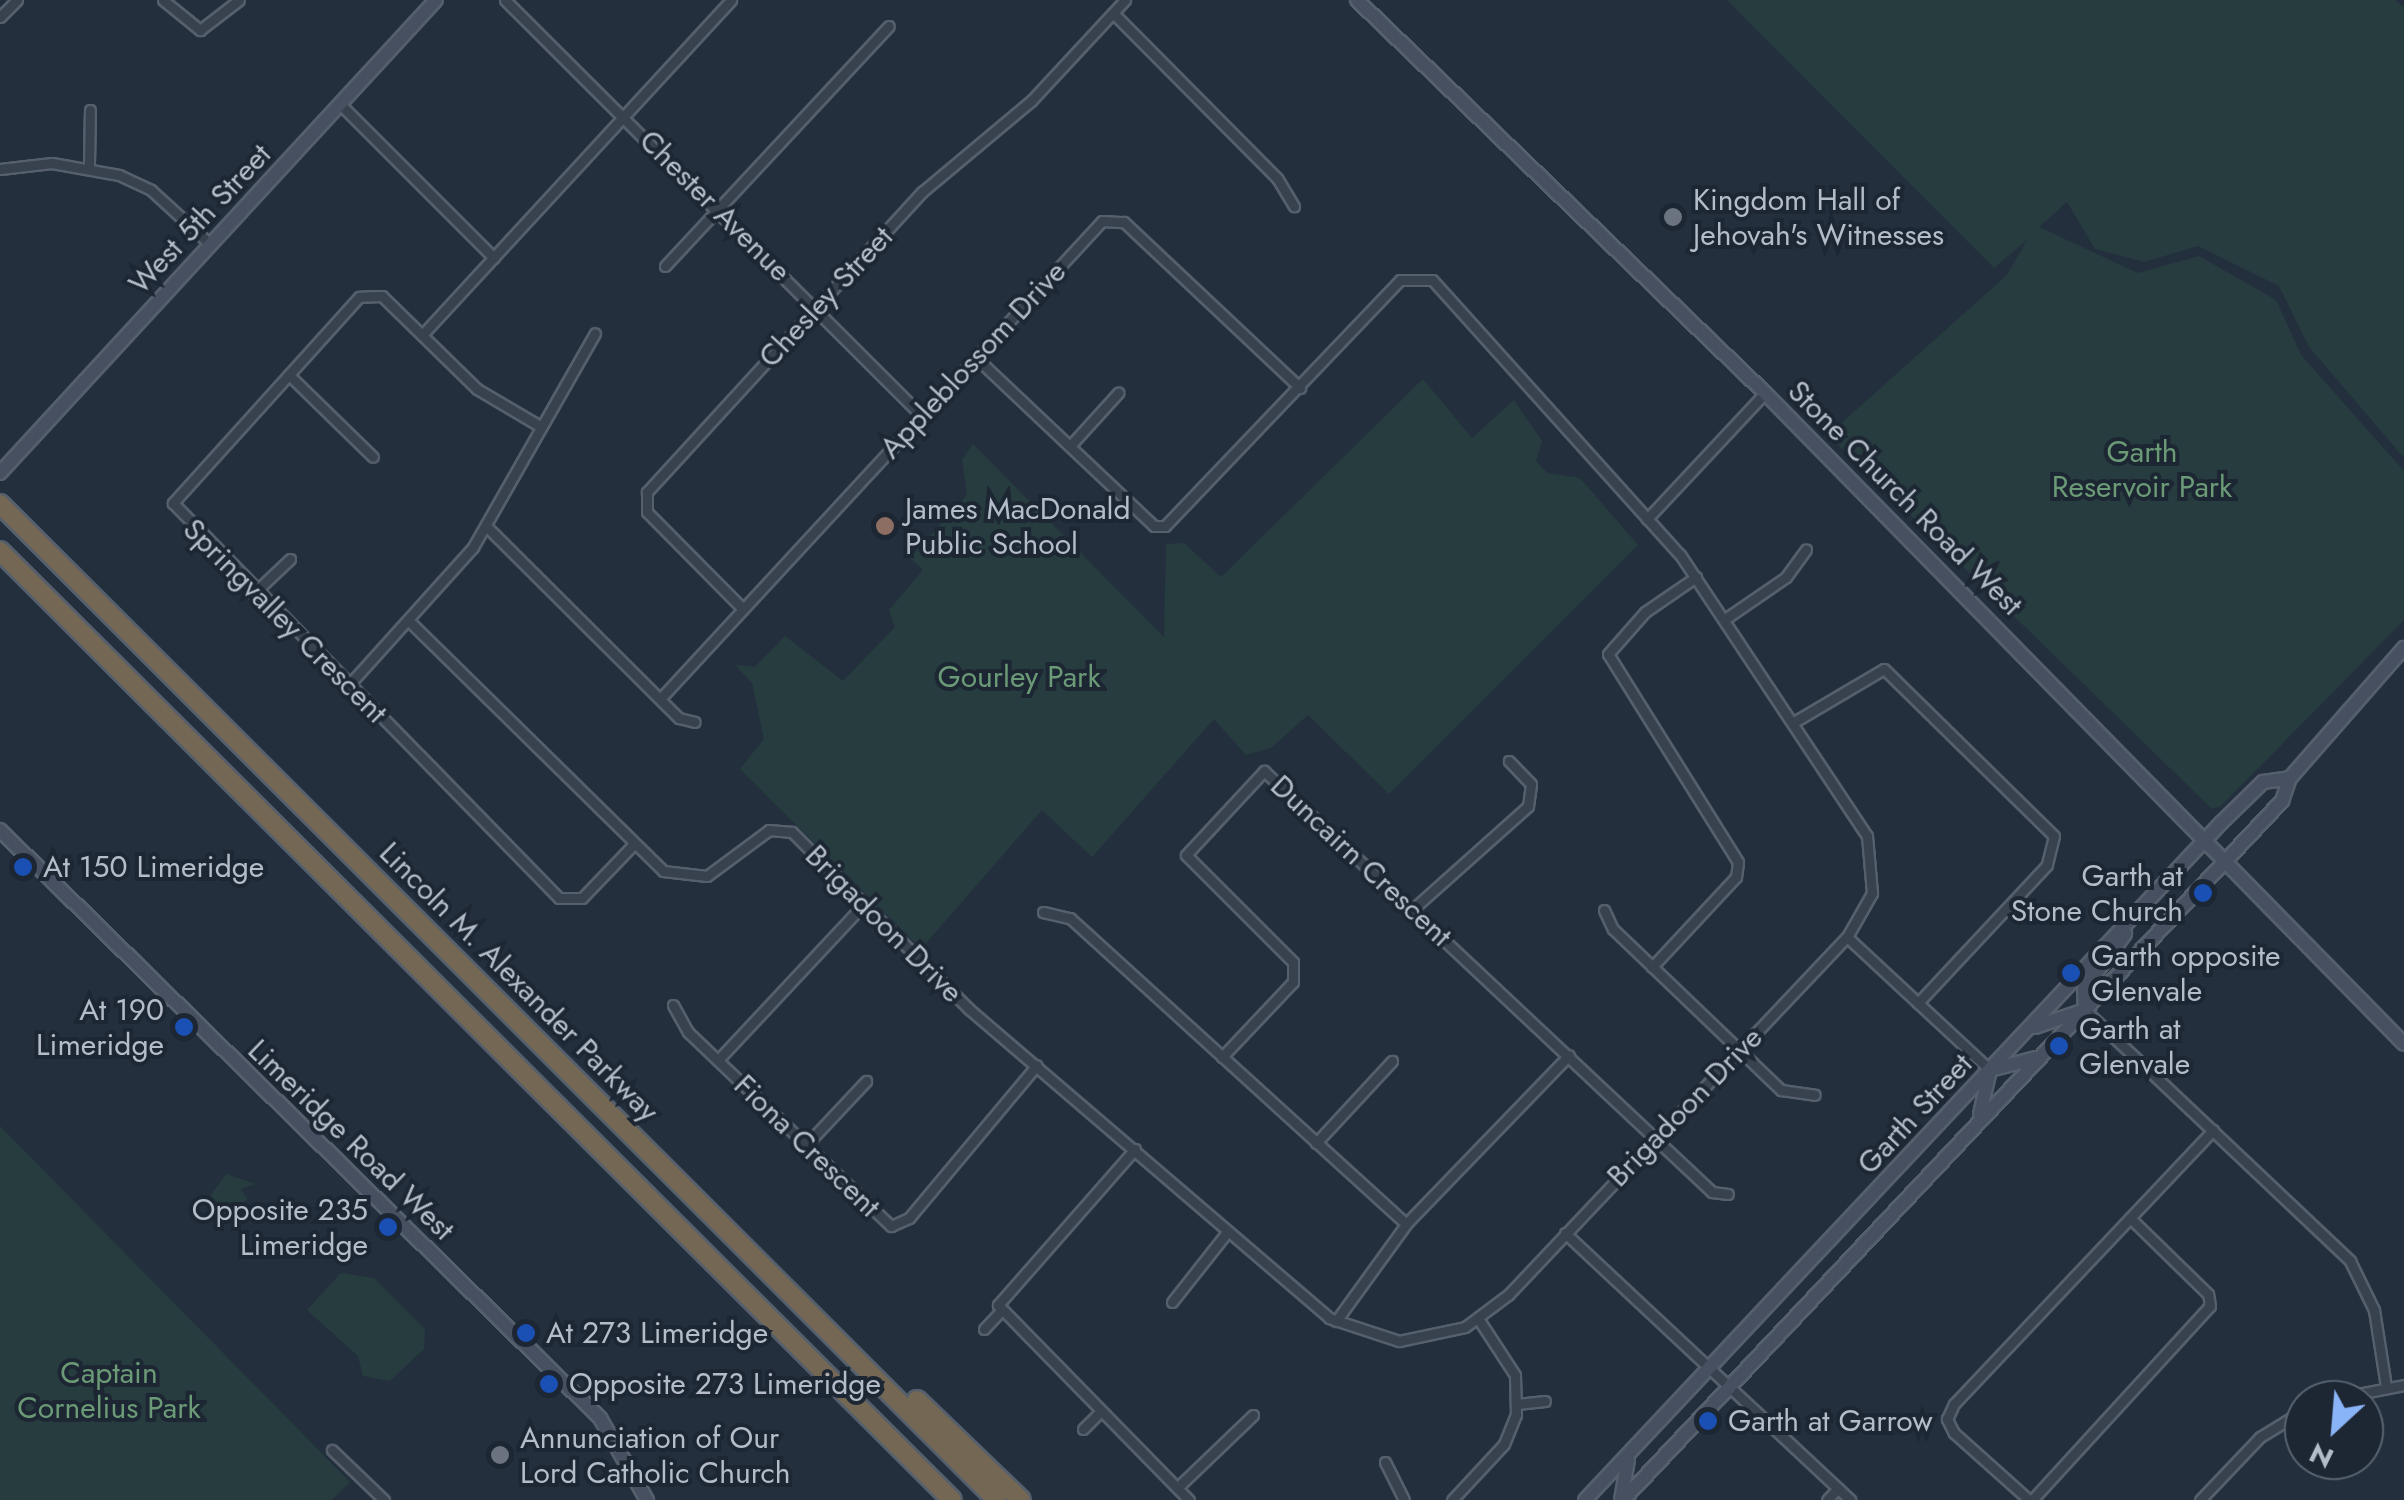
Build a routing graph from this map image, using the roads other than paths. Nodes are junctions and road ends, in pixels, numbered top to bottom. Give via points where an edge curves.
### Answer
1 (17, 0) edge
2 (162, 0) edge
3 (240, 0) edge
4 (436, 0) edge
5 (505, 0) edge
6 (731, 0) edge
7 (1125, 0) edge
8 (1357, 0) edge
9 (1113, 13) junction
10 (0, 18) edge
11 (888, 26) dead end
12 (340, 105) junction
13 (90, 110) dead end
14 (623, 115) junction
15 (89, 165) junction
16 (0, 169) edge
17 (1294, 206) dead end
18 (718, 208) junction
19 (210, 244) junction
20 (494, 258) junction
21 (665, 266) dead end
22 (816, 306) junction
23 (595, 333) dead end
24 (422, 335) junction
25 (975, 357) junction
26 (288, 375) junction
27 (1300, 388) junction
28 (1118, 393) dead end
29 (1765, 393) junction
30 (922, 416) junction
31 (538, 425) junction
32 (1070, 446) junction
33 (373, 457) dead end
34 (0, 473) edge
35 (0, 504) edge
36 (1648, 519) junction
37 (487, 526) junction
38 (1806, 548) dead end
39 (0, 551) edge
40 (290, 559) dead end
41 (1696, 577) junction
42 (254, 594) junction
43 (744, 609) junction
44 (1725, 619) junction
45 (408, 620) junction
46 (2404, 648) edge
47 (348, 686) junction
48 (660, 699) junction
49 (695, 722) dead end
50 (1794, 722) junction
51 (1509, 760) dead end
52 (2290, 778) junction
53 (0, 830) edge
54 (2207, 837) junction
55 (633, 845) junction
56 (2226, 858) junction
57 (2154, 894) junction
58 (864, 904) junction
59 (1414, 908) junction
60 (1604, 910) dead end
61 (1043, 912) dead end
62 (1847, 937) junction
63 (1652, 966) junction
64 (1918, 1003) junction
65 (673, 1005) dead end
66 (2085, 1010) junction
67 (2017, 1041) junction
68 (2404, 1044) edge
69 (1740, 1049) junction
70 (2042, 1055) junction
71 (1568, 1056) junction
72 (1222, 1057) junction
73 (718, 1060) junction
74 (1392, 1060) dead end
75 (1037, 1064) junction
76 (1990, 1070) junction
77 (866, 1081) dead end
78 (1815, 1095) dead end
79 (1977, 1122) junction
80 (2213, 1130) junction
81 (1656, 1138) junction
82 (1316, 1143) junction
83 (806, 1145) junction
84 (1135, 1150) junction
85 (1728, 1194) dead end
86 (2130, 1218) junction
87 (1406, 1224) junction
88 (1228, 1232) junction
89 (1565, 1233) junction
90 (1172, 1302) dead end
91 (1002, 1310) junction
92 (1479, 1320) junction
93 (1336, 1321) junction
94 (984, 1328) dead end
95 (855, 1352) junction
96 (1711, 1368) junction
97 (2404, 1385) edge
98 (1730, 1386) junction
99 (2386, 1387) joint
100 (1546, 1402) dead end
101 (1517, 1404) junction
102 (1101, 1411) junction
103 (1253, 1415) dead end
104 (2284, 1422) edge
105 (1083, 1429) dead end
106 (896, 1444) junction
107 (1633, 1449) junction
108 (332, 1450) dead end
109 (1385, 1462) dead end
110 (1178, 1487) junction
111 (1838, 1488) junction
112 (384, 1500) edge
113 (646, 1500) edge
114 (934, 1500) edge
115 (952, 1500) edge
116 (997, 1500) edge
117 (1021, 1500) edge
118 (1190, 1500) edge
119 (1404, 1500) edge
120 (1452, 1500) edge
121 (1584, 1500) edge
122 (1622, 1500) edge
123 (1826, 1500) edge
124 (1850, 1500) edge
125 (2030, 1500) edge
126 (2200, 1500) edge

1 - 10 street
2 - 3 street via 200,30
4 - 12 main road, West 5th Street
5 - 14 street, Chester Avenue
6 - 14 street
7 - 9 street, Chesley Street
8 - 29 main road, Stone Church Road West
9 - 17 street
9 - 22 street, Chesley Street
11 - 18 street
12 - 19 main road, West 5th Street
12 - 20 street
13 - 15 street
14 - 18 street, Chester Avenue
14 - 20 street
15 - 16 street
15 - 19 street via 151,190
18 - 21 street
18 - 22 street, Chester Avenue
19 - 34 main road, West 5th Street
20 - 24 street
22 - 30 street, Chester Avenue
22 - 43 street, Chesley Street via 644,500
23 - 31 street
24 - 26 street, Springvalley Crescent via 382,296 360,297
24 - 31 street, Springvalley Crescent via 484,394
25 - 27 street, Appleblossom Drive via 1112,219
25 - 30 street, Appleblossom Drive
25 - 32 street, Brigadoon Drive
26 - 33 street
26 - 42 street, Springvalley Crescent via 173,503
27 - 32 street, Brigadoon Drive via 1167,526 1154,526
27 - 36 street, Brigadoon Drive via 1400,280 1432,280
28 - 32 street
29 - 36 street
29 - 54 main road, Stone Church Road West
30 - 43 street, Appleblossom Drive
31 - 37 street
35 - 95 highway, Lincoln M. Alexander Parkway
36 - 41 street, Brigadoon Drive
37 - 45 street
37 - 48 street
38 - 44 street via 1786,578
39 - 106 highway, Lincoln M. Alexander Parkway
40 - 42 street
41 - 44 street, Brigadoon Drive
41 - 63 street via 1645,612 1608,654 1738,862 1736,877
42 - 47 street, Springvalley Crescent
43 - 48 street, Appleblossom Drive
44 - 50 street, Brigadoon Drive
45 - 47 street
45 - 55 street, Brigadoon Drive
46 - 52 main road, Garth Street
47 - 55 street, Springvalley Crescent via 559,898 582,898
48 - 49 street
50 - 62 street, Brigadoon Drive via 1872,855 1867,910
50 - 64 street via 1884,669 2054,836 2048,865
51 - 59 street via 1531,784 1528,806
52 - 54 main road, Garth Street via 2263,782
52 - 56 main road, Garth Street via 2282,801
53 - 113 main road, Limeridge Road West via 600,1418
54 - 56 main road, Stone Church Road West
54 - 57 main road, Garth Street
55 - 58 street, Brigadoon Drive via 663,871 700,877 784,828
56 - 66 main road, Garth Street
56 - 68 main road, Stone Church Road West
57 - 66 main road via 2084,989
57 - 67 main road, Garth Street
58 - 73 street, Fiona Crescent
58 - 75 street, Brigadoon Drive
59 - 71 street, Duncairn Crescent
59 - 72 street, Duncairn Crescent via 1274,777 1254,776 1186,855 1293,962 1295,975
60 - 63 street
61 - 72 street via 1070,918
62 - 64 street
62 - 69 street, Brigadoon Drive
63 - 69 street
64 - 76 street
65 - 73 street
66 - 67 main road via 2062,1013
66 - 70 main road, Garth Street
66 - 80 street
67 - 76 main road, Garth Street
69 - 78 street via 1781,1090
69 - 81 street, Brigadoon Drive
70 - 76 main road
70 - 79 main road, Garth Street
71 - 81 street, Duncairn Crescent
71 - 87 street
72 - 82 street
73 - 83 street, Fiona Crescent
74 - 82 street
75 - 83 street, Fiona Crescent via 898,1226 876,1217
75 - 84 street, Brigadoon Drive
76 - 79 main road
76 - 96 main road, Garth Street
77 - 83 street
79 - 98 main road, Garth Street
80 - 86 street
80 - 99 street via 2361,1277
81 - 85 street, Duncairn Crescent via 1712,1192
81 - 89 street, Brigadoon Drive
82 - 87 street
84 - 88 street, Brigadoon Drive
84 - 91 street via 1002,1294
86 - 125 street via 2208,1294 2210,1306
86 - 125 street via 1947,1419
87 - 93 street
88 - 90 street
88 - 93 street, Brigadoon Drive
89 - 92 street, Brigadoon Drive
89 - 96 street
91 - 94 street
91 - 102 street
92 - 93 street, Brigadoon Drive via 1409,1342
92 - 101 street via 1515,1374
95 - 116 highway, Lincoln M. Alexander Parkway
95 - 117 highway
96 - 98 street
96 - 107 main road, Garth Street
97 - 99 street
98 - 111 street
98 - 122 main road, Garth Street
100 - 101 street
101 - 120 street via 1504,1444
102 - 105 street
102 - 110 street
103 - 110 street
104 - 126 street via 2260,1437
106 - 114 highway
106 - 115 highway, Lincoln M. Alexander Parkway
107 - 121 main road, Garth Street
107 - 122 main road via 1618,1480
108 - 112 street
109 - 119 street
110 - 118 street
111 - 123 street
111 - 124 street

